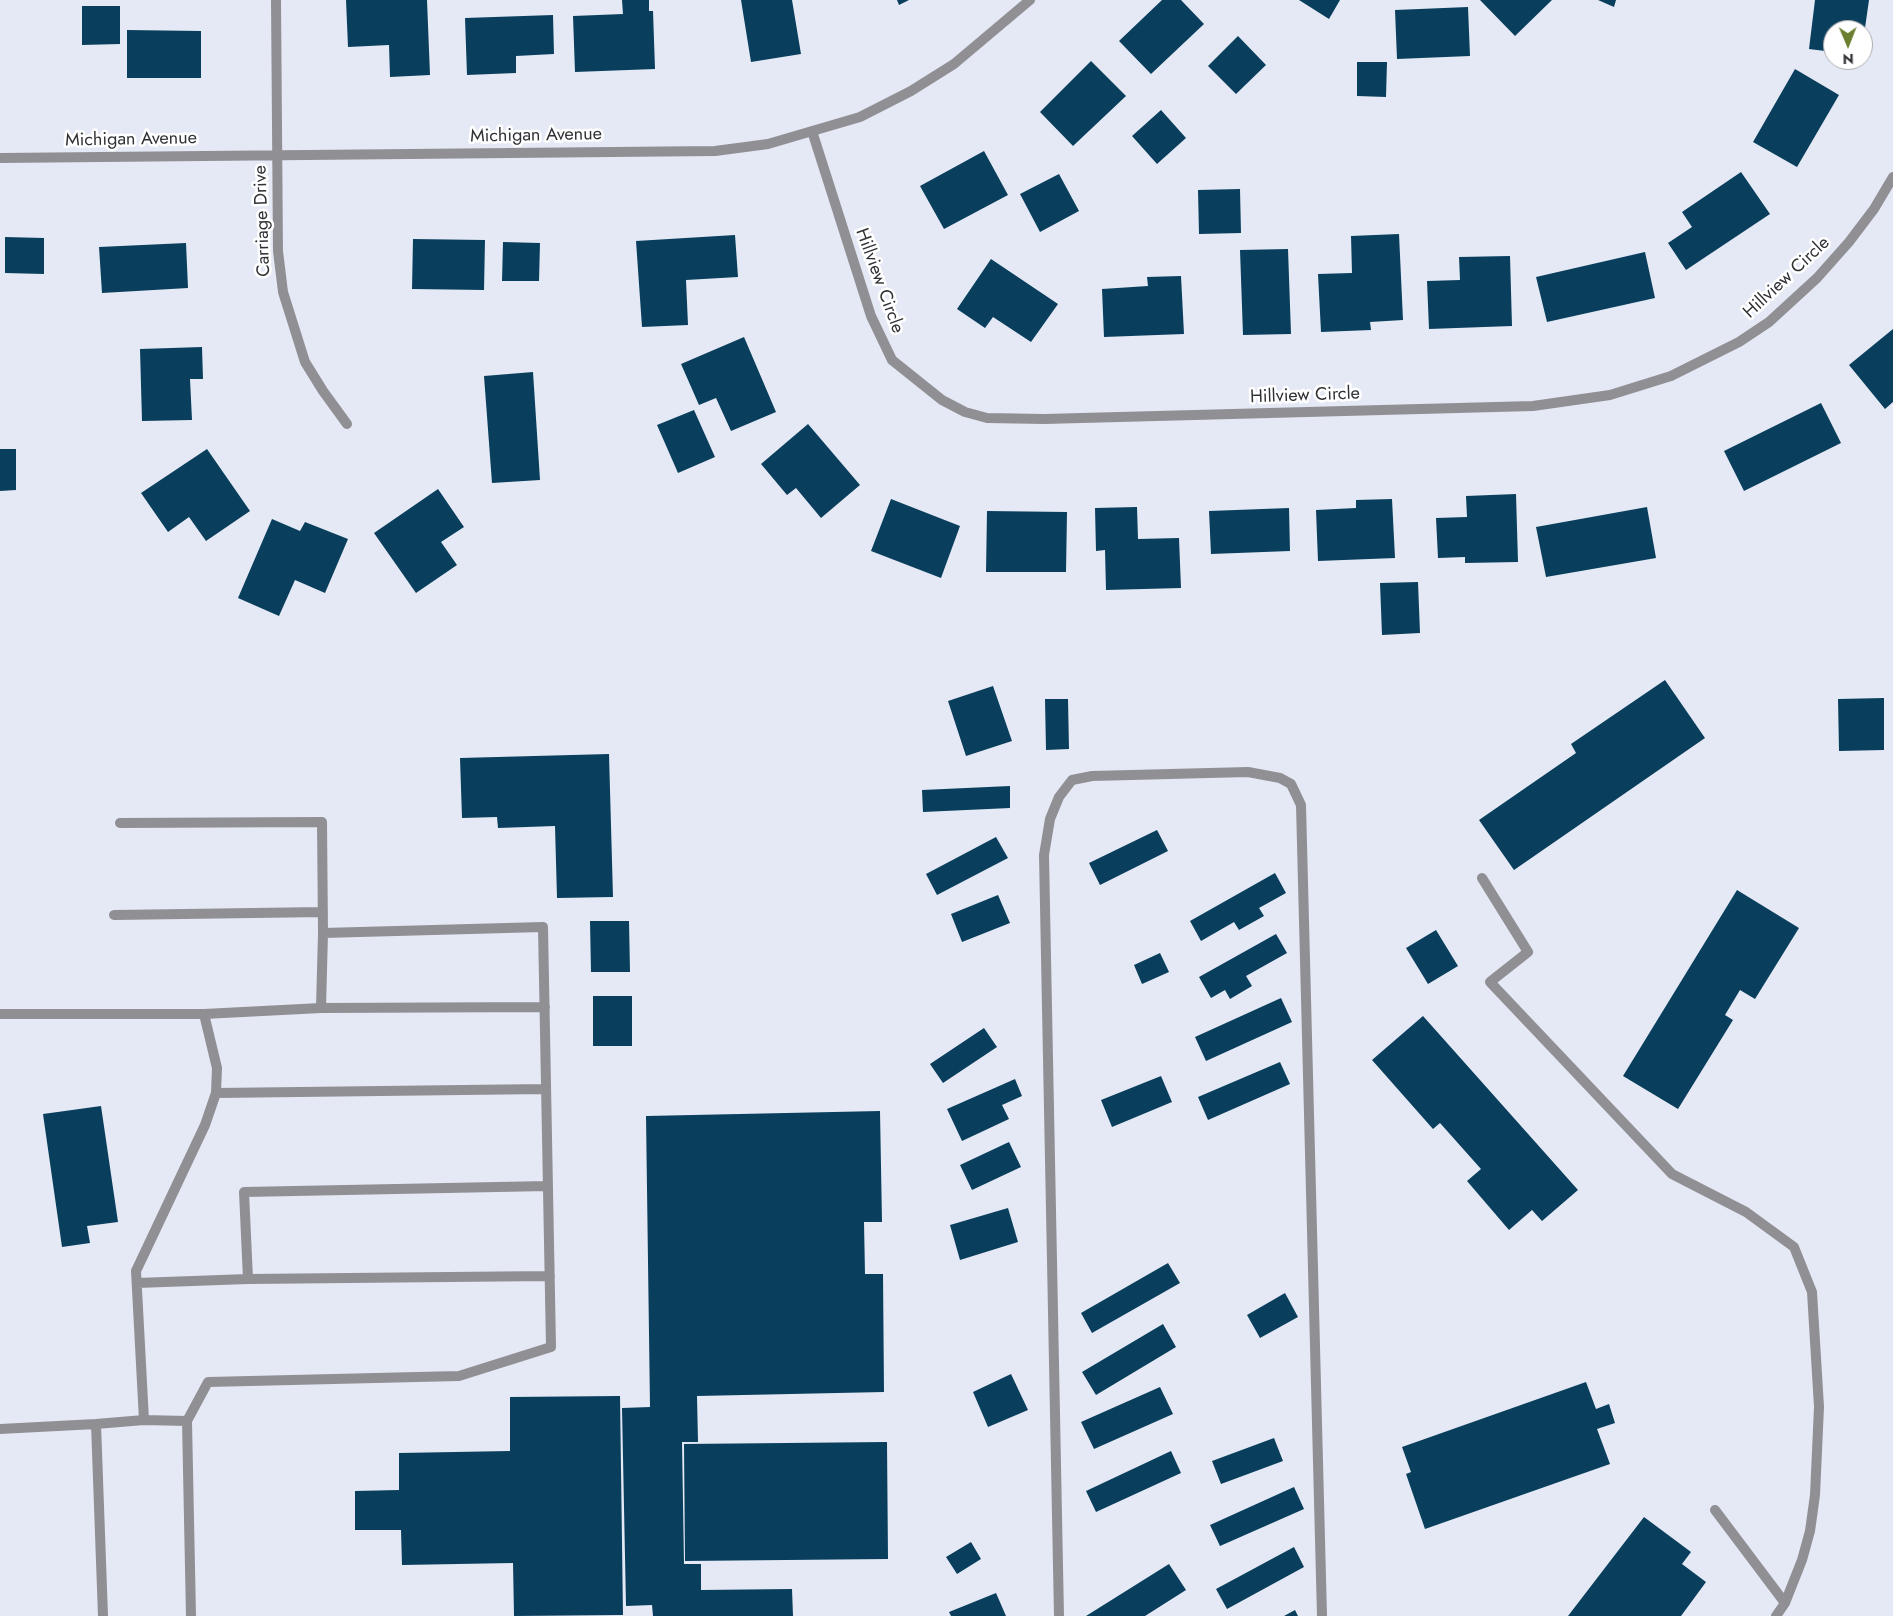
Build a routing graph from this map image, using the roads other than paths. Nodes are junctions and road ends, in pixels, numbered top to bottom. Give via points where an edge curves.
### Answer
1 (276, 0) edge
2 (1030, 0) edge
3 (812, 131) junction
4 (277, 155) junction
5 (0, 158) edge
6 (1893, 177) edge
7 (347, 424) dead end
8 (120, 823) dead end
9 (1482, 878) dead end
10 (323, 912) junction
11 (114, 915) dead end
12 (323, 933) junction
13 (545, 1007) junction
14 (322, 1008) junction
15 (0, 1014) edge
16 (204, 1014) junction
17 (546, 1089) junction
18 (216, 1093) junction
19 (548, 1186) junction
20 (550, 1276) junction
21 (248, 1279) junction
22 (137, 1283) junction
23 (144, 1420) junction
24 (187, 1421) junction
25 (96, 1424) junction
26 (0, 1429) edge
27 (1716, 1510) dead end
28 (1785, 1603) junction
29 (103, 1616) edge
30 (191, 1616) edge
31 (1059, 1616) edge
32 (1322, 1616) edge
33 (1776, 1616) edge

1 - 4 street, Carriage Drive
2 - 3 street, Michigan Avenue via 954,64 910,91 860,117
3 - 4 street, Michigan Avenue via 768,144 715,151
3 - 6 street, Hillview Circle via 870,316 892,360 942,400 965,412 988,418 1044,420 1523,407 1610,395 1671,376 1739,342 1769,322 1850,242
4 - 5 street, Michigan Avenue
4 - 7 street, Carriage Drive via 278,251 283,292 305,362
8 - 10 street via 322,822
9 - 28 street via 1528,952 1490,982 1672,1174 1746,1212 1794,1247 1812,1292 1819,1407 1810,1532
10 - 11 street
10 - 12 street
12 - 13 street via 543,927
12 - 14 street
13 - 14 street
13 - 17 street
14 - 16 street
15 - 16 street
16 - 18 street via 217,1068
17 - 18 street
17 - 19 street
18 - 22 street via 205,1126 136,1271
19 - 20 street
19 - 21 street via 244,1192
20 - 21 street
20 - 24 street via 551,1348 459,1376 208,1382
21 - 22 street
22 - 23 street
23 - 24 street
23 - 25 street
24 - 30 street
25 - 26 street
25 - 29 street
27 - 28 street
28 - 33 street
31 - 32 street via 1044,855 1050,819 1059,797 1072,780 1092,776 1248,772 1280,778 1291,784 1302,805

